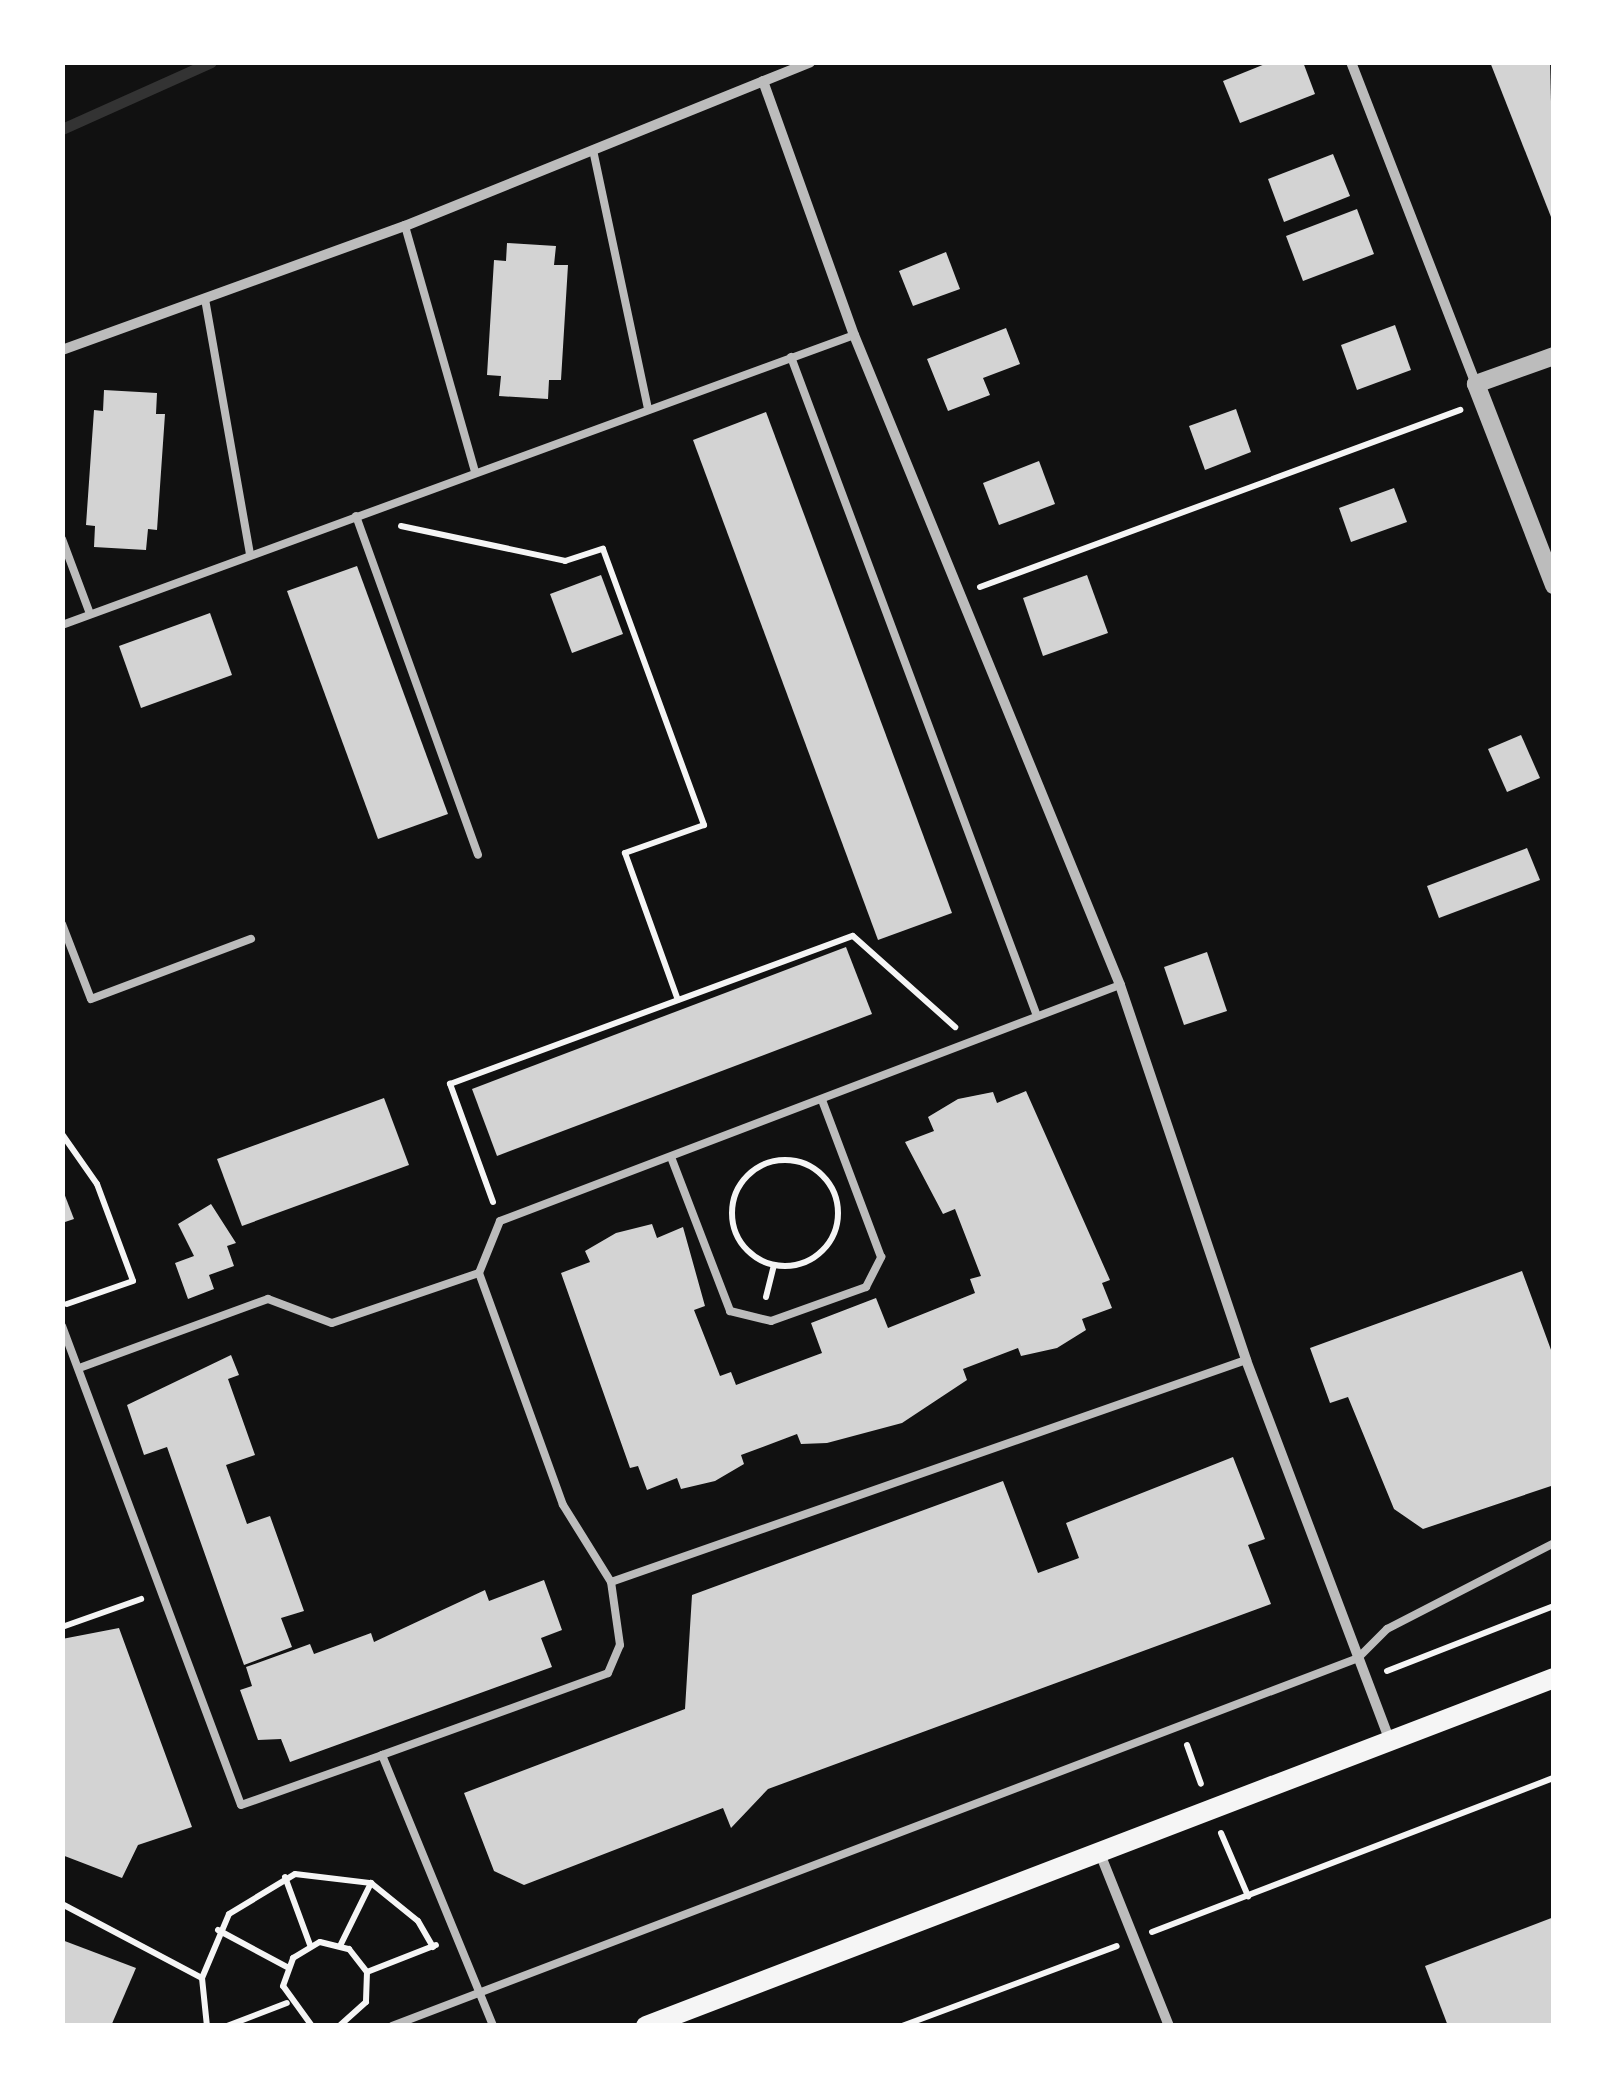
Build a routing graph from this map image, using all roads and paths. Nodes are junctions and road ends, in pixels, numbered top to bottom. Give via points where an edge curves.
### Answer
1 (810, 62) edge
2 (1351, 62) edge
3 (763, 82) junction
4 (593, 150) junction
5 (405, 226) junction
6 (205, 298) junction
7 (854, 335) junction
8 (62, 350) edge
9 (1554, 356) edge
10 (791, 357) junction
11 (1479, 393) junction
12 (648, 408) junction
13 (475, 472) junction
14 (356, 516) junction
15 (62, 538) edge
16 (250, 555) junction
17 (1554, 584) edge
18 (964, 593) junction
19 (90, 614) junction
20 (62, 625) edge
21 (478, 855) dead end
22 (62, 924) edge
23 (251, 939) dead end
24 (1120, 985) junction
25 (678, 1000) junction
26 (1037, 1016) junction
27 (971, 1041) junction
28 (822, 1100) junction
29 (62, 1134) edge
30 (671, 1157) junction
31 (500, 1221) junction
32 (774, 1265) junction
33 (479, 1274) junction
34 (62, 1306) edge
35 (761, 1318) junction
36 (62, 1326) edge
37 (1246, 1360) junction
38 (82, 1368) junction
39 (1554, 1544) edge
40 (611, 1582) junction
41 (164, 1592) junction
42 (1554, 1606) edge
43 (62, 1627) edge
44 (1358, 1658) junction
45 (1554, 1678) edge
46 (1366, 1680) junction
47 (1390, 1741) junction
48 (382, 1755) junction
49 (1554, 1778) edge
50 (1098, 1850) junction
51 (285, 1877) junction
52 (371, 1883) junction
53 (62, 1904) edge
54 (218, 1930) junction
55 (456, 1938) junction
56 (1135, 1939) junction
57 (341, 1944) junction
58 (310, 1945) junction
59 (432, 1947) junction
60 (287, 1967) junction
61 (367, 1972) junction
62 (202, 1978) junction
63 (479, 1993) junction
64 (287, 2003) junction
65 (207, 2026) edge
66 (227, 2026) edge
67 (312, 2026) edge
68 (339, 2026) edge
69 (392, 2026) edge
70 (493, 2026) edge
71 (646, 2026) edge
72 (902, 2026) edge
73 (1169, 2026) edge

1 - 3 street
2 - 11 street
3 - 4 street
3 - 7 street
4 - 5 street
4 - 12 lane
5 - 6 street
5 - 13 lane
6 - 8 street
6 - 16 lane
7 - 10 lane
7 - 18 street
9 - 11 street
10 - 12 lane
10 - 26 lane
11 - 17 street
11 - 18 path
12 - 13 lane
13 - 14 lane
14 - 16 lane
14 - 21 lane
14 - 25 path via 566,561 603,549 704,825 626,853
15 - 19 lane
16 - 19 lane
18 - 24 street
19 - 20 lane
22 - 23 lane via 91,999
24 - 26 lane
24 - 37 street
25 - 27 path via 853,936
25 - 31 path via 450,1084
26 - 27 lane
27 - 28 lane
28 - 30 lane
28 - 35 lane via 881,1257 866,1287
29 - 34 path via 97,1184 133,1281
30 - 31 lane
30 - 35 lane via 730,1311
31 - 33 lane
32 - 32 path via 804,1264 834,1235 836,1194 807,1164 766,1164 736,1191 735,1232
32 - 35 path
33 - 38 lane via 332,1323 268,1299
33 - 40 lane via 563,1505
36 - 38 lane
37 - 40 lane
37 - 44 street
38 - 41 lane
39 - 44 lane via 1387,1629
40 - 48 lane via 620,1645 608,1673
41 - 43 path
41 - 48 lane via 241,1805
42 - 46 path
44 - 46 street
44 - 63 lane
45 - 47 main road
46 - 47 street
47 - 50 main road
48 - 55 lane
49 - 56 path
50 - 56 street
50 - 71 main road
51 - 52 path via 328,1872
51 - 54 path via 255,1892
51 - 58 path
52 - 57 path
52 - 59 path via 418,1921
53 - 62 path
54 - 60 path
54 - 62 path
55 - 59 path
55 - 63 lane
56 - 72 path
56 - 73 street
57 - 58 path
57 - 61 path
58 - 60 path
59 - 61 path
60 - 64 path
61 - 68 path via 366,2002
62 - 65 path
63 - 69 lane
63 - 70 lane
64 - 66 path
64 - 67 path

